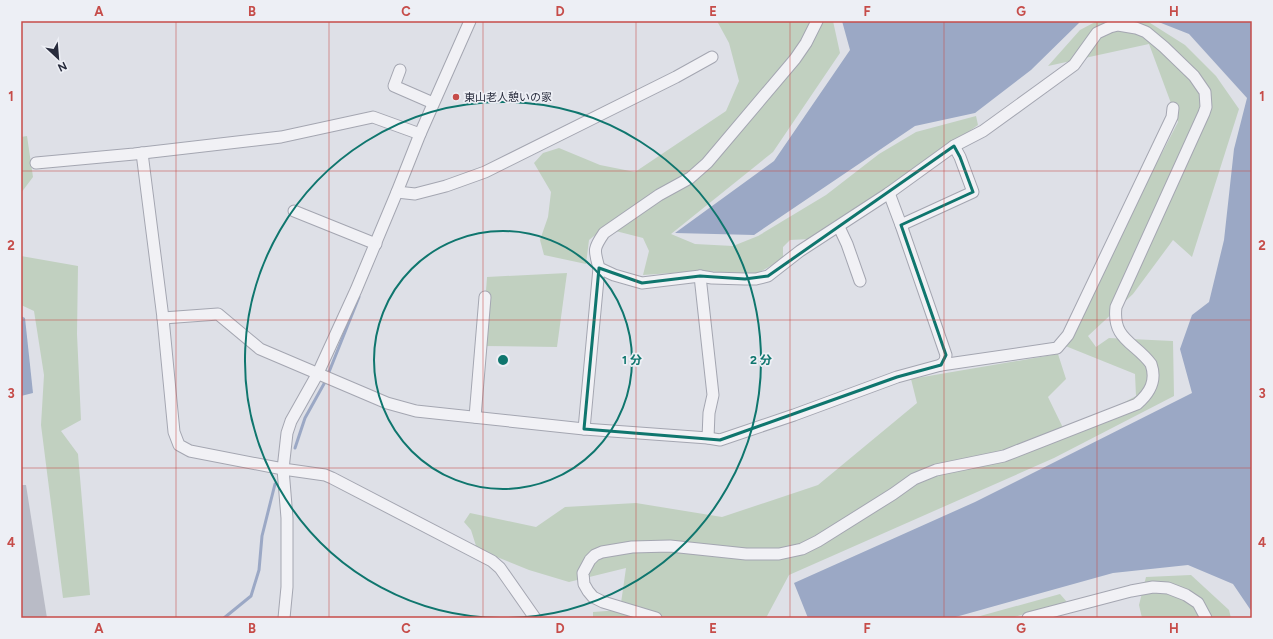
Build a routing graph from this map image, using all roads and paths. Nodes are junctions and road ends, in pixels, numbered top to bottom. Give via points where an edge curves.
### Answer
1 (470, 21) edge
2 (818, 21) edge
3 (712, 57) dead end
4 (400, 70) dead end
5 (433, 102) junction
6 (1173, 108) dead end
7 (420, 134) junction
8 (954, 146) junction
9 (142, 153) junction
10 (36, 163) dead end
11 (397, 192) junction
12 (889, 193) junction
13 (294, 211) dead end
14 (901, 225) junction
15 (839, 227) junction
16 (376, 244) junction
17 (599, 268) junction
18 (700, 276) junction
19 (860, 281) dead end
20 (486, 297) dead end
21 (163, 318) junction
22 (941, 366) junction
23 (318, 373) junction
24 (475, 417) junction
25 (584, 429) junction
26 (708, 438) junction
27 (283, 468) junction
28 (284, 618) edge
29 (535, 618) edge
30 (656, 618) edge
31 (1028, 618) edge
32 (1206, 618) edge

1 - 5 street
2 - 17 street via 795,59 707,163 690,178 659,195 604,233 595,252
3 - 11 street via 485,172 415,194
4 - 5 street via 394,86
5 - 7 street
6 - 22 street via 1172,117 1058,348
7 - 9 street via 373,117 281,137
7 - 11 street
8 - 12 street
8 - 14 street via 973,192
8 - 30 street via 983,131 1074,65 1097,33 1118,24 1146,32 1194,76 1205,92 1204,113 1116,307 1116,323 1120,333 1151,364 1154,371 1150,391 1137,404 1004,456 936,470 914,479 848,523 802,549 779,554 746,554 670,546 632,547 602,552 590,560 583,573 588,591 594,597
9 - 10 street
9 - 21 street
11 - 16 street
12 - 14 street
12 - 15 street
13 - 16 street
14 - 22 street via 946,355
15 - 18 street via 800,251 768,276 756,279
15 - 19 street
16 - 23 street
17 - 18 street via 614,276 642,283
17 - 25 street
18 - 26 street via 713,395
20 - 24 street
21 - 23 street via 218,314 260,349
21 - 27 street via 174,432 179,445 190,451
22 - 26 street via 897,377 720,440
23 - 24 street via 401,407
23 - 27 street via 291,421
24 - 25 street
25 - 26 street
27 - 28 street via 287,518 287,587
27 - 29 street via 332,478 492,561 500,568
31 - 32 street via 1153,587 1168,588 1186,595 1198,603

